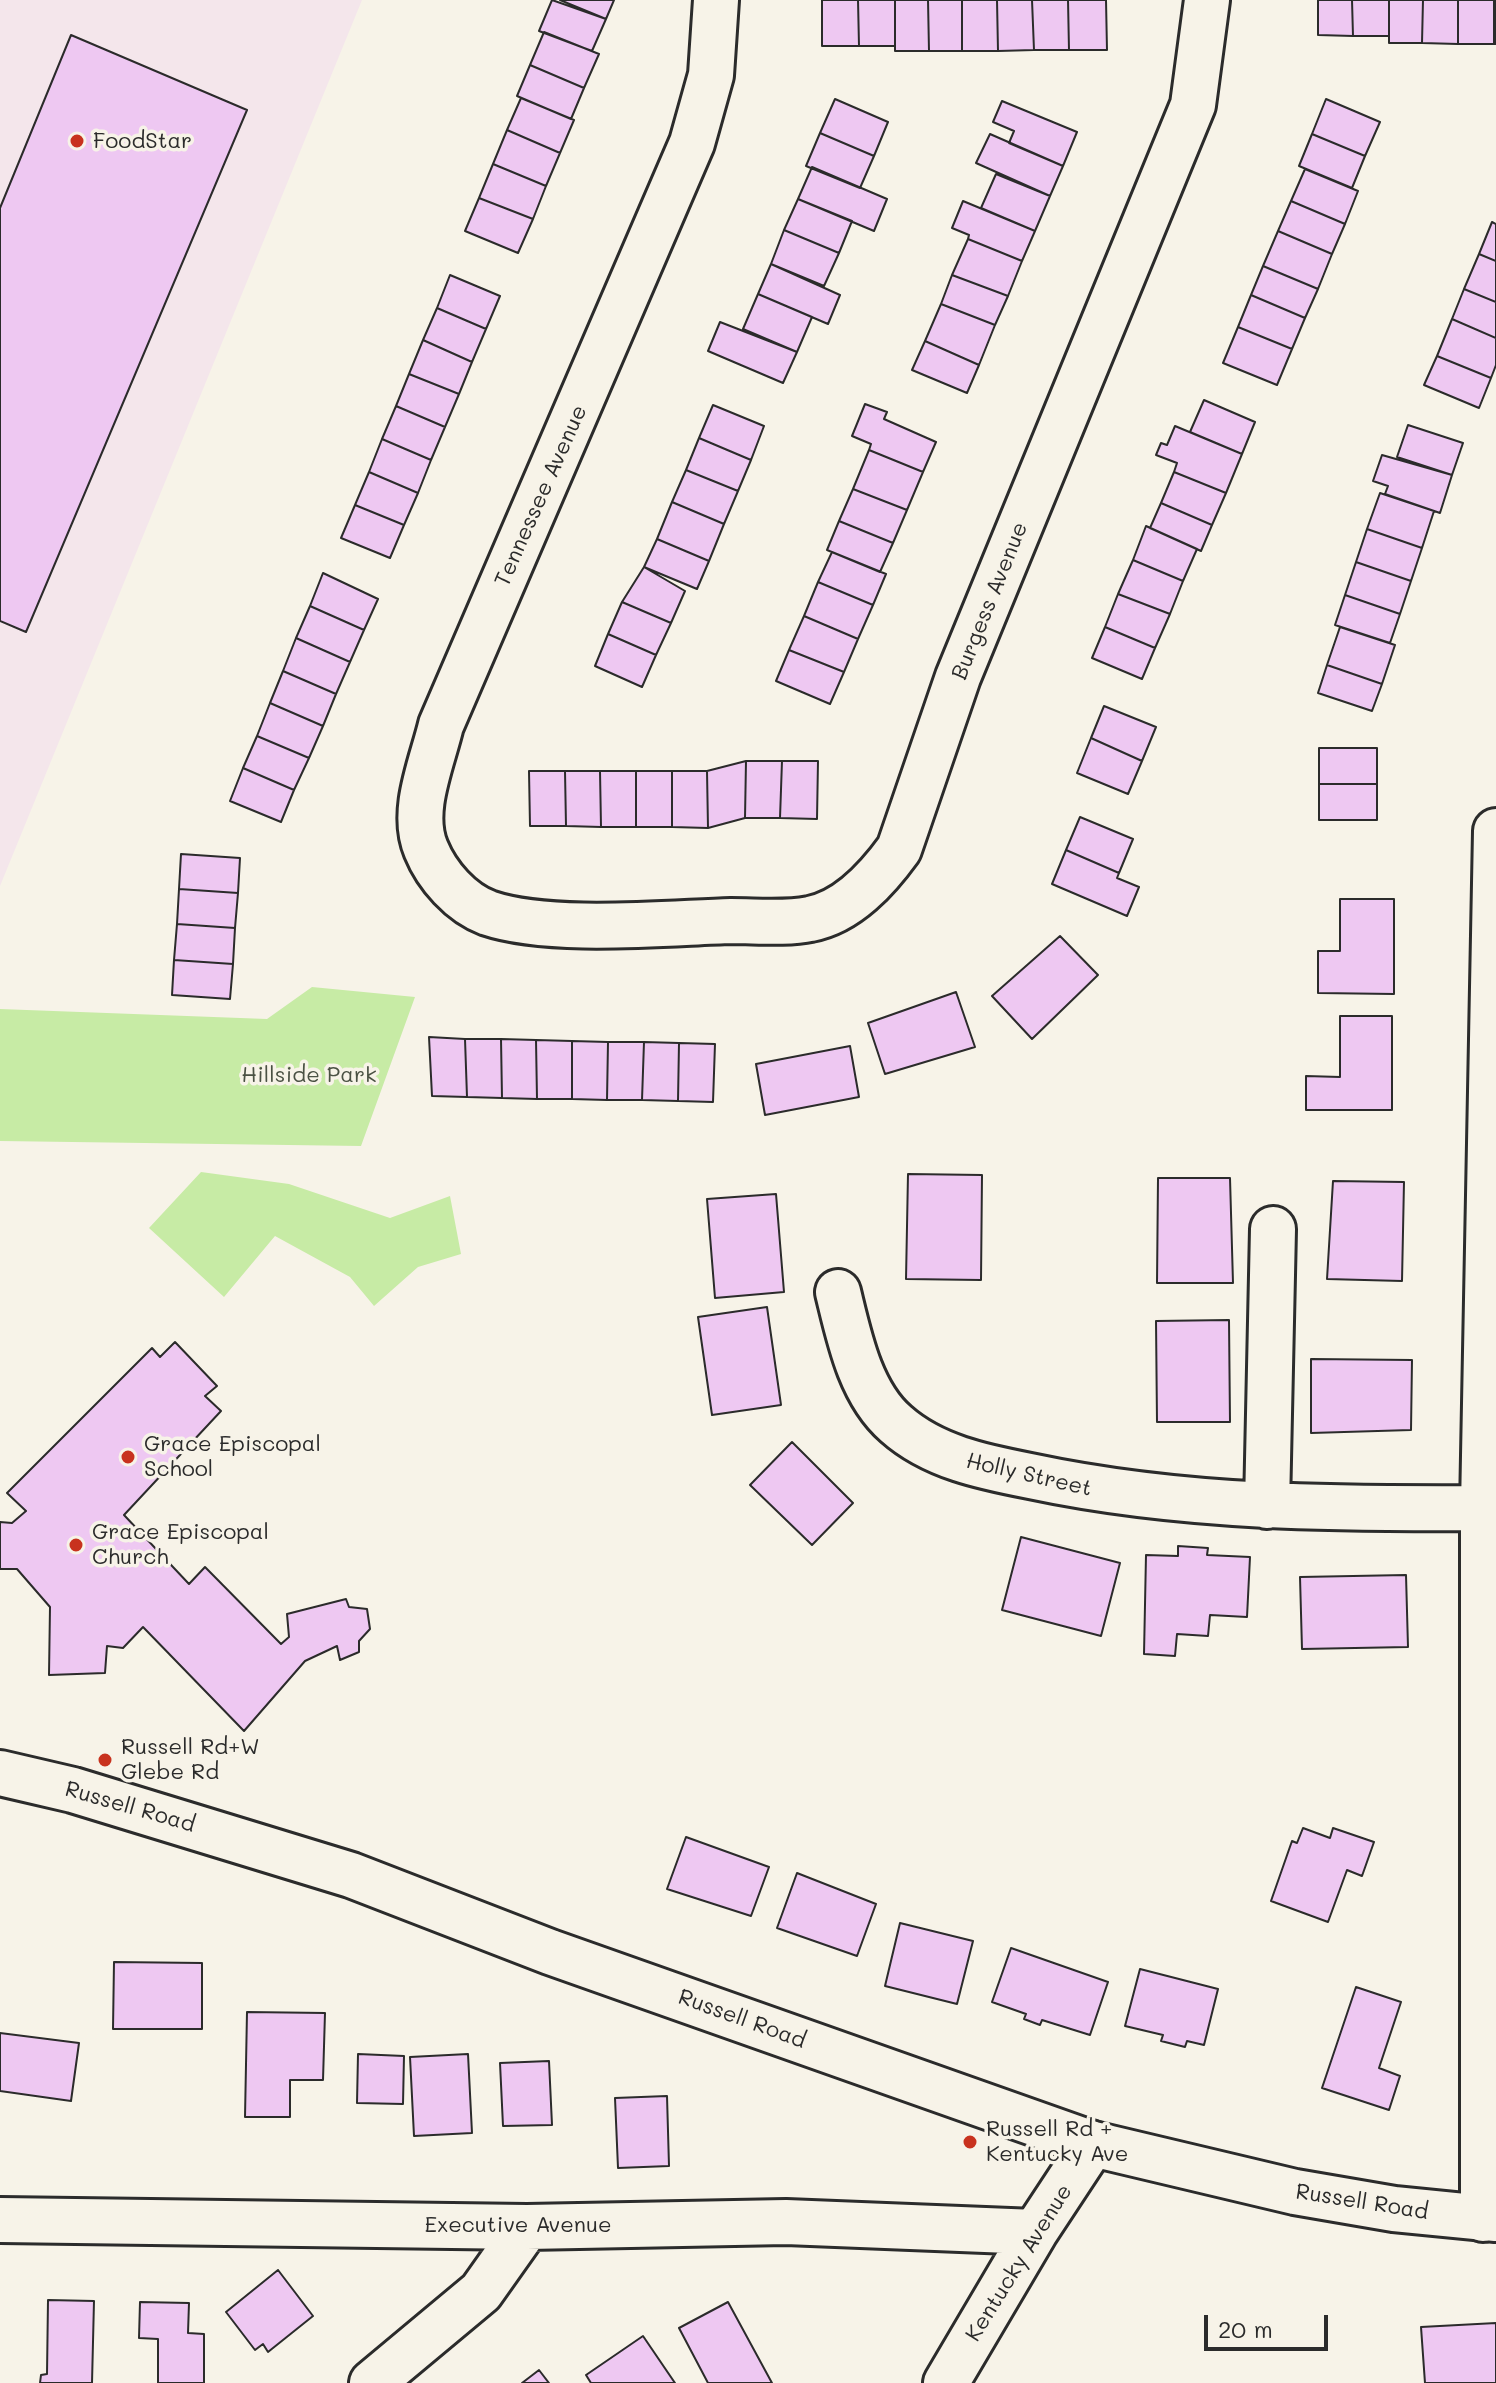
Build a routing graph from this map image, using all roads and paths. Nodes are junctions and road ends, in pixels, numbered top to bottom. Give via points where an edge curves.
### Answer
1 (716, 0) edge
2 (1207, 0) edge
3 (1496, 831) edge
4 (1495, 896) edge
5 (548, 923) joint
6 (1273, 1229) dead end
7 (838, 1292) dead end
8 (1267, 1506) junction
9 (1490, 1508) edge
10 (0, 1773) edge
11 (1093, 2144) junction
12 (1490, 2219) edge
13 (0, 2220) edge
14 (527, 2227) junction
15 (1035, 2232) junction
16 (372, 2383) edge
17 (946, 2383) edge

1 - 5 street, Tennessee Avenue via 711,75 692,143 441,725 419,817 426,849 459,897 489,913
2 - 5 street, Burgess Avenue via 1193,105 958,677 899,849 866,891 812,919
3 - 4 street
4 - 9 street
6 - 8 street
7 - 8 street, Holly Street via 861,1372 880,1406 896,1425 966,1463 1105,1492
8 - 9 street, Holly Street
9 - 12 street
10 - 11 street, Russell Road via 88,1794 351,1875 550,1952
11 - 12 street, Russell Road via 1281,2189
11 - 15 street, Kentucky Avenue
13 - 14 street, Executive Avenue
14 - 15 street, Executive Avenue via 786,2222
14 - 16 street via 481,2292
15 - 17 street, Kentucky Avenue

